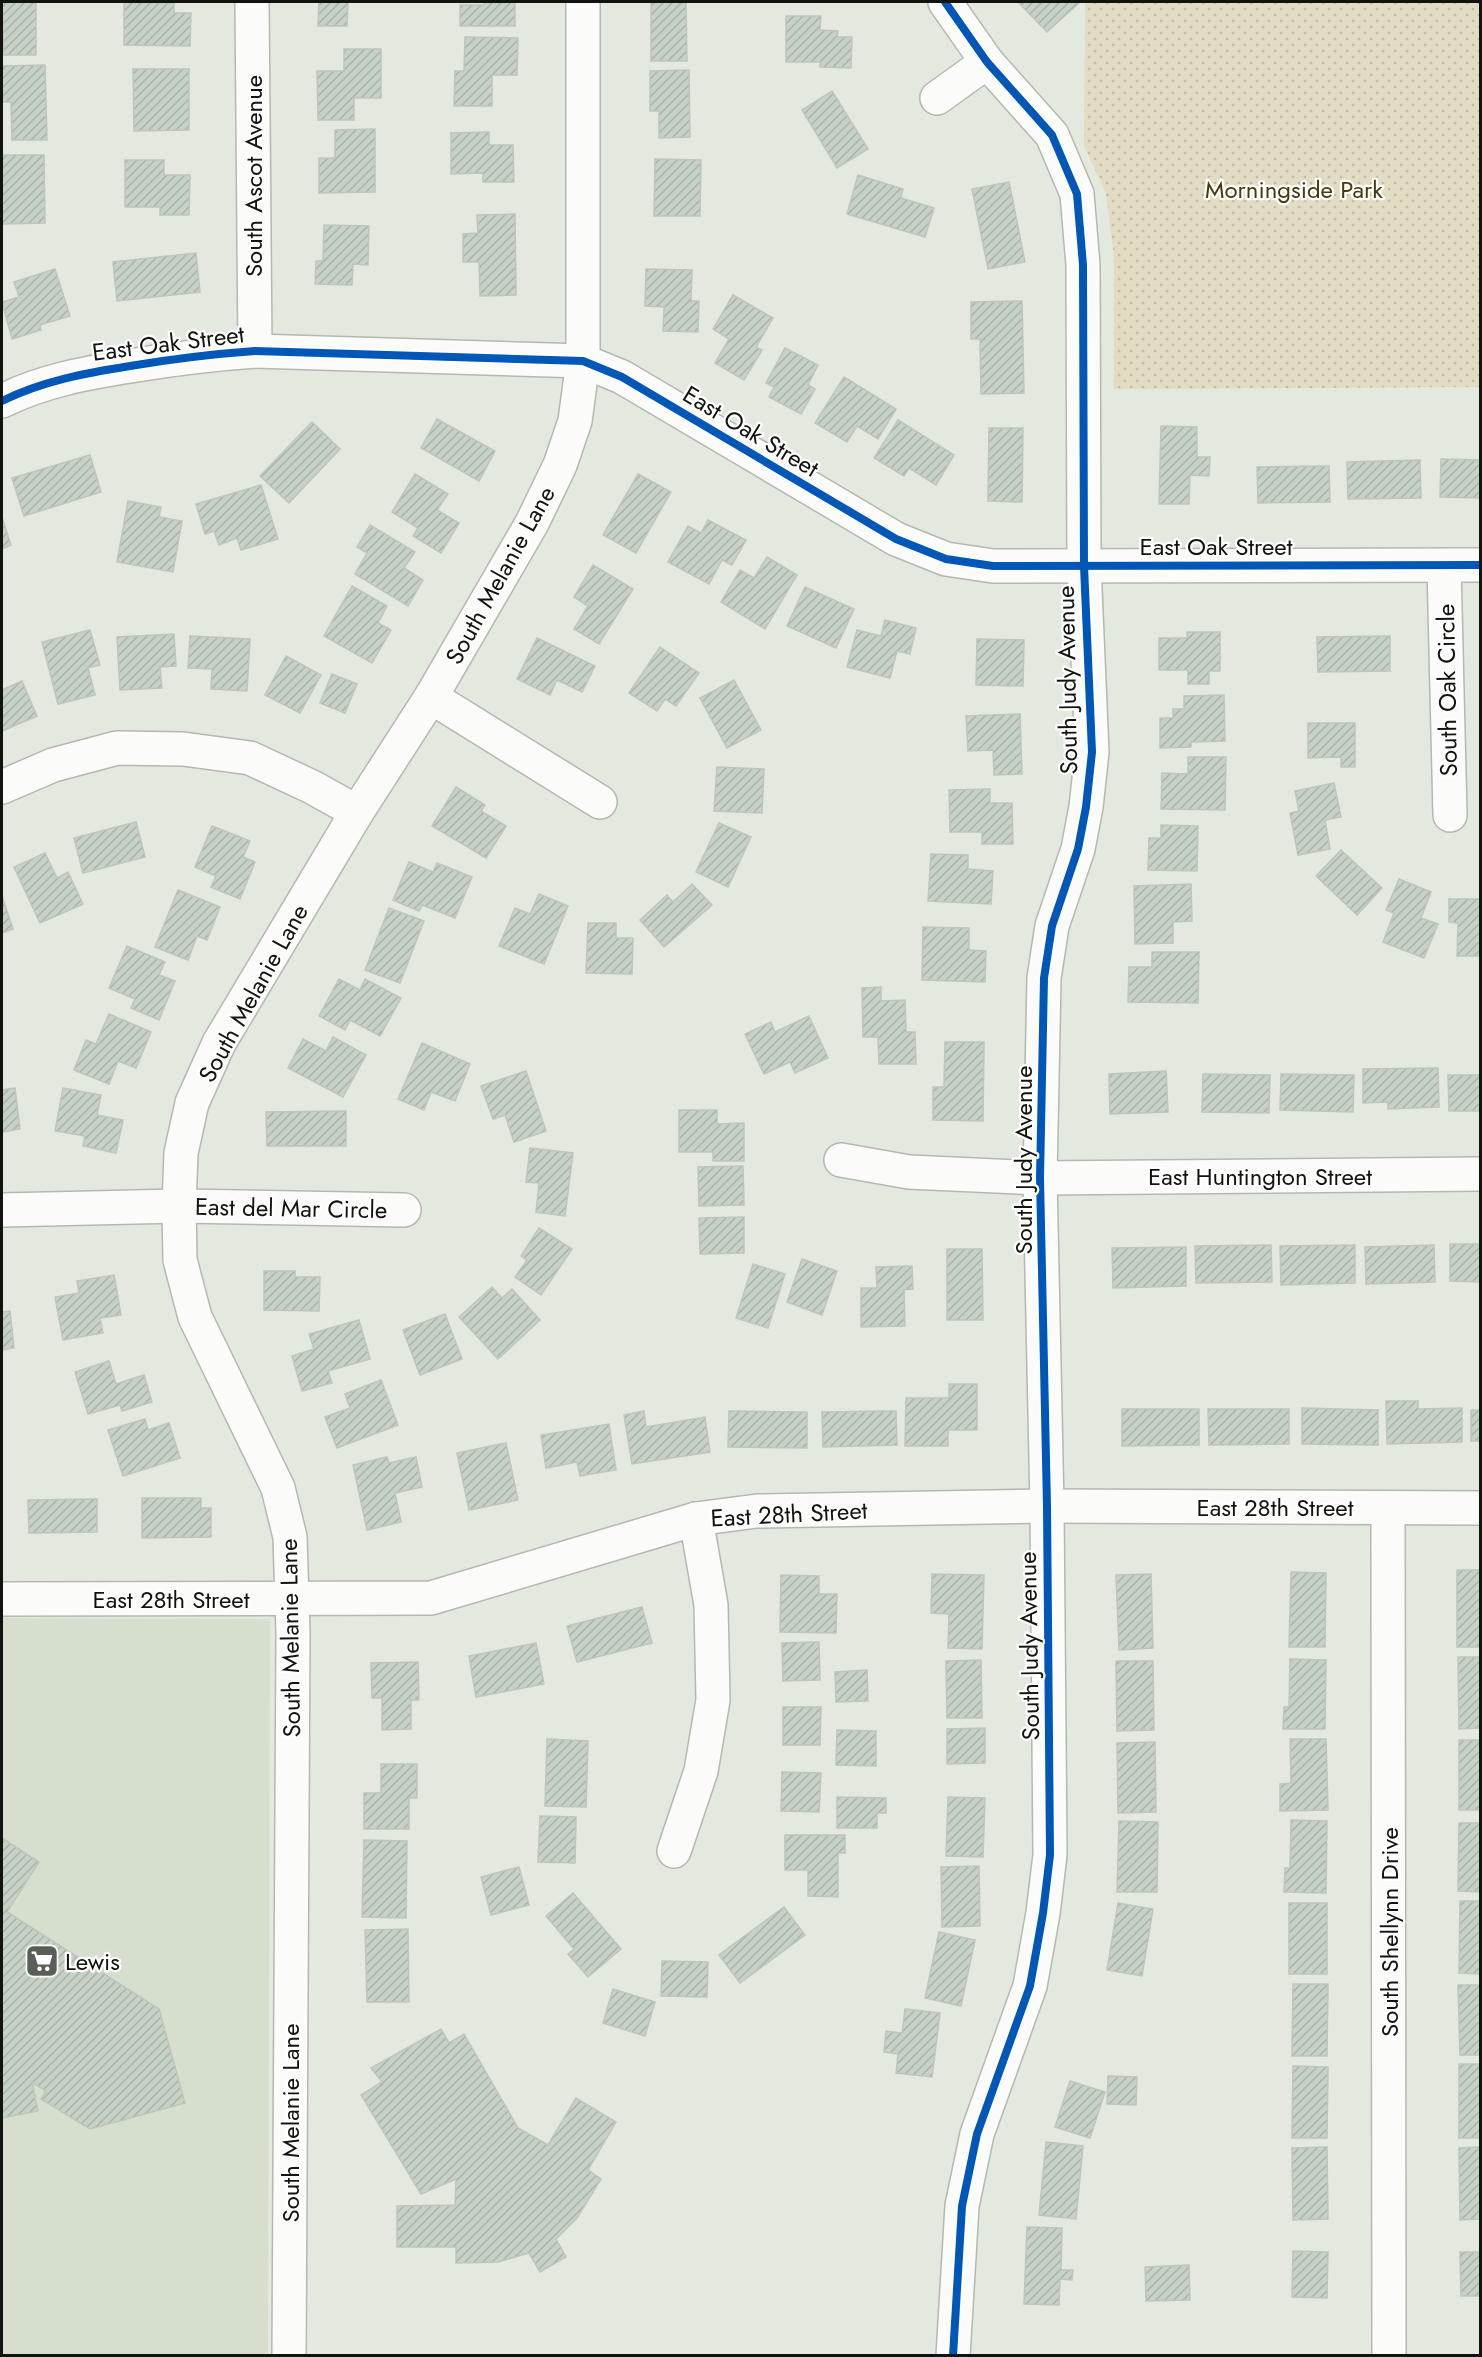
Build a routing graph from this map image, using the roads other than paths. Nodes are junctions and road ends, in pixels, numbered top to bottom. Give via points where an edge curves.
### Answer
1 (252, 2) edge
2 (583, 2) edge
3 (945, 2) edge
4 (987, 62) junction
5 (937, 98) dead end
6 (255, 351) junction
7 (583, 361) junction
8 (2, 401) edge
9 (1480, 565) edge
10 (1084, 566) junction
11 (1444, 566) junction
12 (431, 697) junction
13 (2, 787) edge
14 (600, 802) dead end
15 (357, 812) junction
16 (1450, 815) dead end
17 (841, 1160) dead end
18 (1480, 1174) edge
19 (1040, 1178) junction
20 (179, 1206) junction
21 (2, 1210) edge
22 (404, 1210) dead end
23 (1047, 1506) junction
24 (1388, 1508) junction
25 (1480, 1508) edge
26 (696, 1519) junction
27 (292, 1598) junction
28 (2, 1599) edge
29 (674, 1851) dead end
30 (289, 2355) edge
31 (953, 2355) edge
32 (1389, 2355) edge

1 - 6 street, South Ascot Avenue
2 - 7 street, South Melanie Lane
3 - 4 street, South Judy Avenue
4 - 5 street
4 - 10 street, South Judy Avenue via 1052,135 1077,194 1083,265
6 - 7 street, East Oak Street
6 - 8 street, East Oak Street via 201,355 77,375
7 - 10 street, East Oak Street via 622,377 896,539 946,559 993,566
7 - 12 street, South Melanie Lane via 575,422 560,465 532,523
9 - 11 street, East Oak Street
10 - 11 street, East Oak Street
10 - 19 street, South Judy Avenue via 1092,752 1078,849 1052,926 1044,978
11 - 16 street, South Oak Circle
12 - 14 street
12 - 15 street, South Melanie Lane
13 - 15 street via 53,765 117,748 183,749 250,758
15 - 20 street, South Melanie Lane via 219,1042 192,1103 181,1153
17 - 19 street, East Huntington Street via 909,1172
18 - 19 street, East Huntington Street
19 - 23 street, South Judy Avenue
20 - 21 street, East del Mar Circle
20 - 22 street, East del Mar Circle
20 - 27 street, South Melanie Lane via 180,1260 195,1317 279,1488 290,1537
23 - 24 street, East 28th Street
23 - 26 street, East 28th Street via 757,1511
23 - 31 street, South Judy Avenue via 1050,1855 1030,1986 977,2134 962,2206
24 - 25 street, East 28th Street
24 - 32 street, South Shellynn Drive
26 - 27 street, East 28th Street via 431,1598
26 - 29 street via 711,1605 712,1700 701,1771
27 - 28 street, East 28th Street
27 - 30 street, South Melanie Lane

